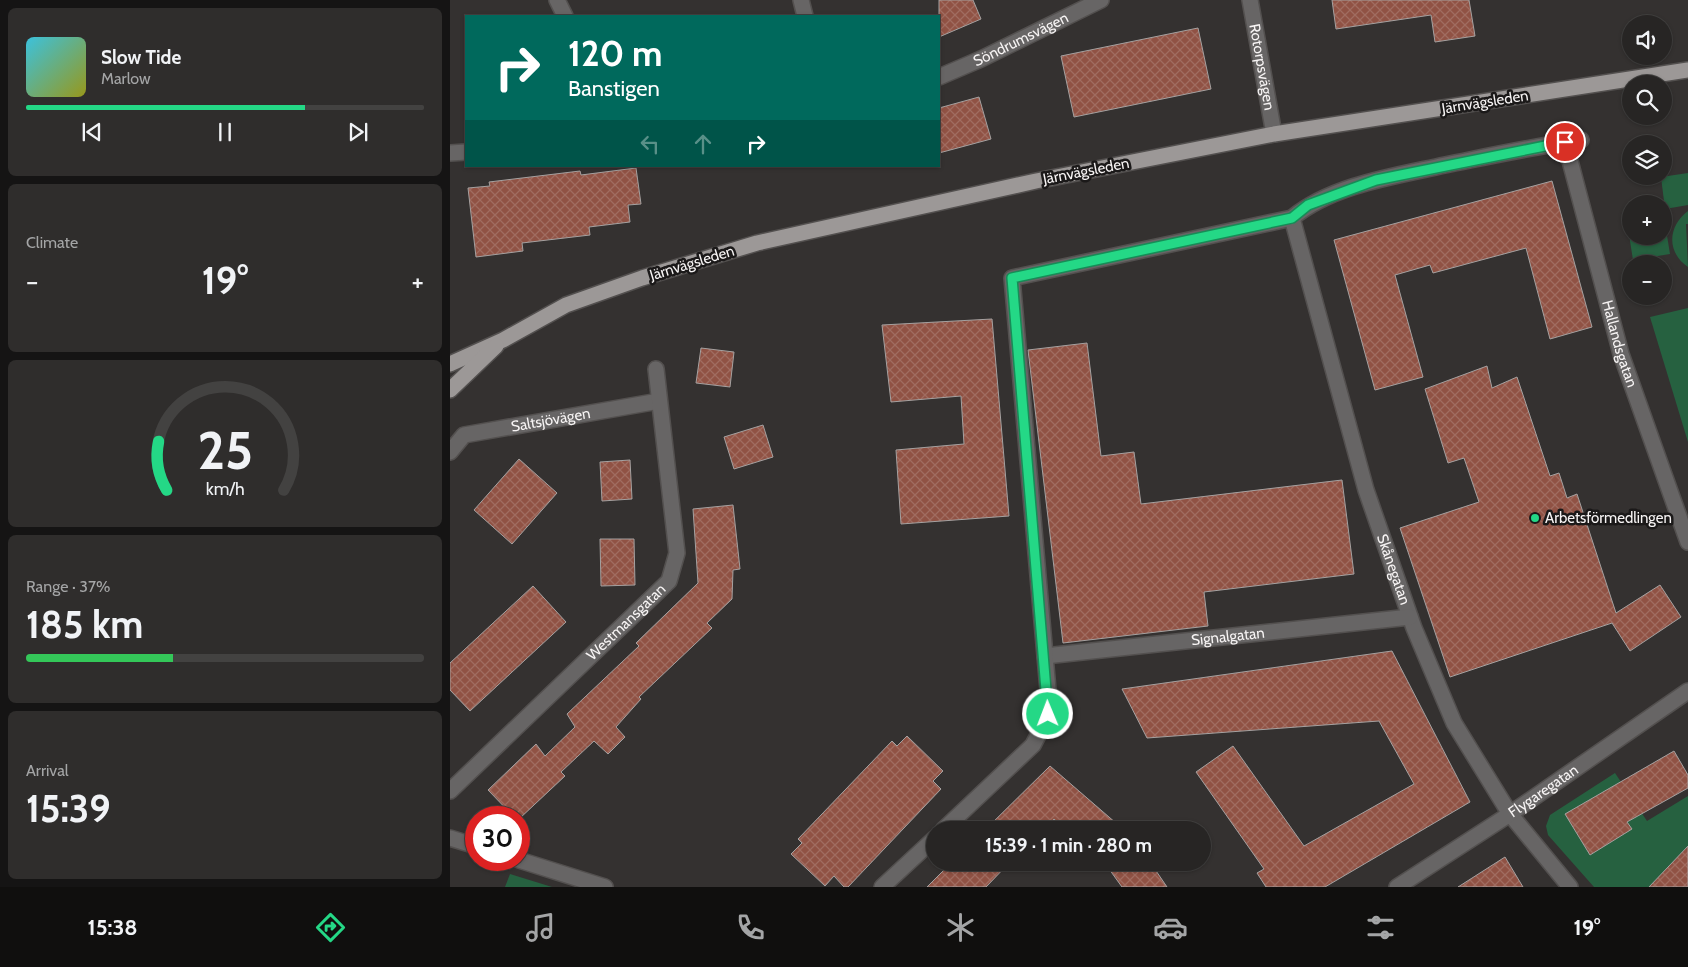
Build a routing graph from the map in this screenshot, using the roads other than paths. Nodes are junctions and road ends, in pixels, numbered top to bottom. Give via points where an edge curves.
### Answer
1 (557, 0) edge
2 (800, 0) edge
3 (1101, 0) edge
4 (1250, 0) edge
5 (564, 15) edge
6 (805, 15) edge
7 (1688, 70) edge
8 (940, 77) edge
9 (1274, 134) junction
10 (1581, 140) dead end
11 (1565, 142) junction
12 (465, 152) edge
13 (450, 153) edge
14 (1292, 218) junction
15 (503, 340) junction
16 (450, 364) edge
17 (656, 369) dead end
18 (450, 390) edge
19 (659, 401) junction
20 (450, 452) edge
21 (1688, 542) edge
22 (1410, 616) junction
23 (1045, 656) junction
24 (1688, 691) edge
25 (450, 791) edge
26 (1510, 814) junction
27 (953, 821) edge
28 (450, 838) edge
29 (465, 843) edge
30 (926, 846) edge
31 (530, 863) edge
32 (606, 887) edge
33 (882, 887) edge
34 (1397, 887) edge
35 (1570, 887) edge

1 - 5 street
2 - 6 street
3 - 8 street, Söndrumsvägen
4 - 9 street, Rotorpsvägen
7 - 9 main road, Järnvägsleden
9 - 15 main road, Järnvägsleden via 1036,181 757,243 566,305
10 - 11 street
11 - 14 street via 1376,180 1308,205
11 - 21 street, Hallandsgatan via 1622,354
12 - 13 street
14 - 22 street, Skånegatan via 1366,490
14 - 23 street via 1012,278
15 - 16 main road, Järnvägsleden
15 - 18 main road, Järnvägsleden
17 - 19 street, Westmansgatan
19 - 20 street, Saltsjövägen via 464,435
19 - 25 street, Westmansgatan via 677,553 669,580
22 - 23 street, Signalgatan
22 - 26 street, Skånegatan via 1454,722
23 - 27 street via 1048,714 1033,745
24 - 26 street, Flygaregatan
26 - 34 street, Flygaregatan
26 - 35 street, Skånegatan
28 - 29 street
30 - 33 street
31 - 32 street

